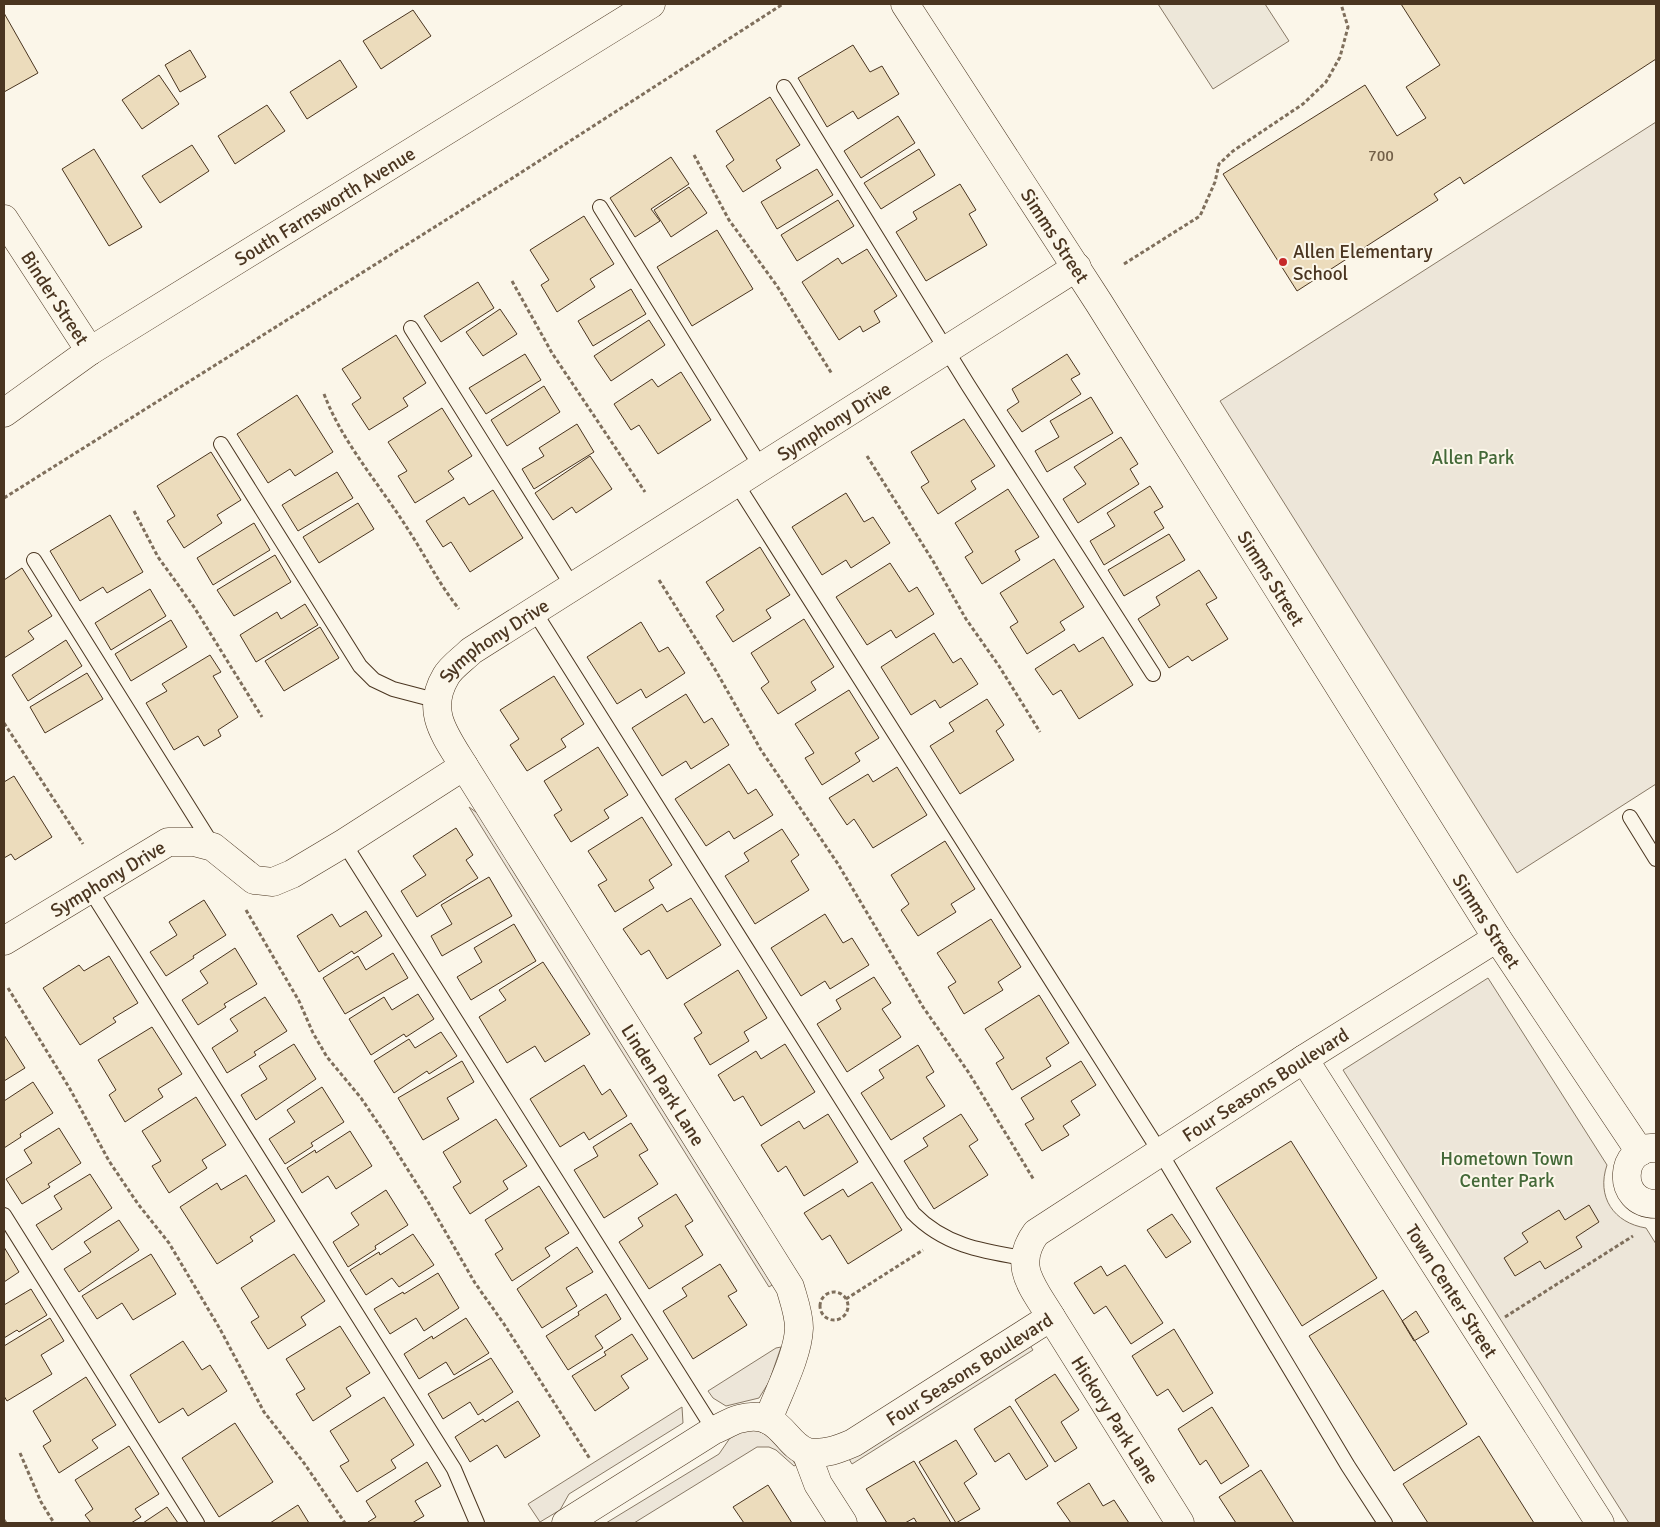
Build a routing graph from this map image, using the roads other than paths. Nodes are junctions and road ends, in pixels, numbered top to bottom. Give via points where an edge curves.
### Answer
1 (651, 4) edge
2 (905, 4) edge
3 (784, 87) dead end
4 (600, 208) dead end
5 (4, 219) edge
6 (1076, 267) junction
7 (411, 328) dead end
8 (947, 350) junction
9 (90, 351) junction
10 (4, 413) edge
11 (221, 444) dead end
12 (761, 467) junction
13 (736, 483) junction
14 (34, 560) dead end
15 (573, 587) junction
16 (534, 611) junction
17 (1153, 674) dead end
18 (435, 700) junction
19 (464, 766) junction
20 (1630, 817) dead end
21 (344, 844) junction
22 (213, 847) junction
23 (1656, 859) edge
24 (89, 888) junction
25 (5, 936) edge
26 (1497, 938) junction
27 (1304, 1059) junction
28 (1648, 1150) edge
29 (1160, 1152) junction
30 (1656, 1204) edge
31 (4, 1215) edge
32 (1023, 1258) junction
33 (1051, 1318) junction
34 (768, 1420) junction
35 (714, 1430) junction
36 (806, 1452) junction
37 (197, 1523) edge
38 (477, 1523) edge
39 (566, 1523) edge
40 (843, 1523) edge
41 (1180, 1523) edge
42 (1385, 1523) edge
43 (1600, 1523) edge

1 - 9 street, South Farnsworth Avenue
2 - 6 street, Simms Street
3 - 8 lane
4 - 12 lane
5 - 9 street, Binder Street
6 - 8 street, Symphony Drive
6 - 26 street, Simms Street
7 - 15 lane
8 - 12 street, Symphony Drive
8 - 17 lane
9 - 10 street, South Farnsworth Avenue
11 - 18 lane via 360,666 374,680 393,689
12 - 13 street, Symphony Drive
13 - 15 street, Symphony Drive
13 - 29 lane
14 - 22 lane
15 - 16 street, Symphony Drive
16 - 18 street, Symphony Drive via 471,651 446,675
16 - 32 lane via 913,1213 927,1228 948,1239 979,1251
18 - 19 street, Symphony Drive via 442,729
19 - 21 street, Symphony Drive
19 - 34 street, Linden Park Lane via 790,1287 799,1329 795,1349
20 - 23 lane
21 - 22 street, Symphony Drive via 273,882 254,880
21 - 35 lane
22 - 24 street, Symphony Drive via 194,842 168,842
24 - 25 street, Symphony Drive
24 - 38 lane via 454,1469
26 - 27 street, Four Seasons Boulevard
26 - 28 street, Simms Street
27 - 29 street, Four Seasons Boulevard
27 - 43 street, Town Center Street
28 - 30 street, Simms Street via 1628,1165 1627,1184 1639,1200
29 - 32 street, Four Seasons Boulevard via 1042,1228 1027,1245
29 - 42 lane
31 - 37 lane
32 - 33 street, Four Seasons Boulevard via 1034,1289
33 - 36 street, Four Seasons Boulevard via 853,1443 822,1453
33 - 41 street, Hickory Park Lane
34 - 35 street via 738,1419
34 - 36 street
35 - 39 street
36 - 40 street via 818,1484

